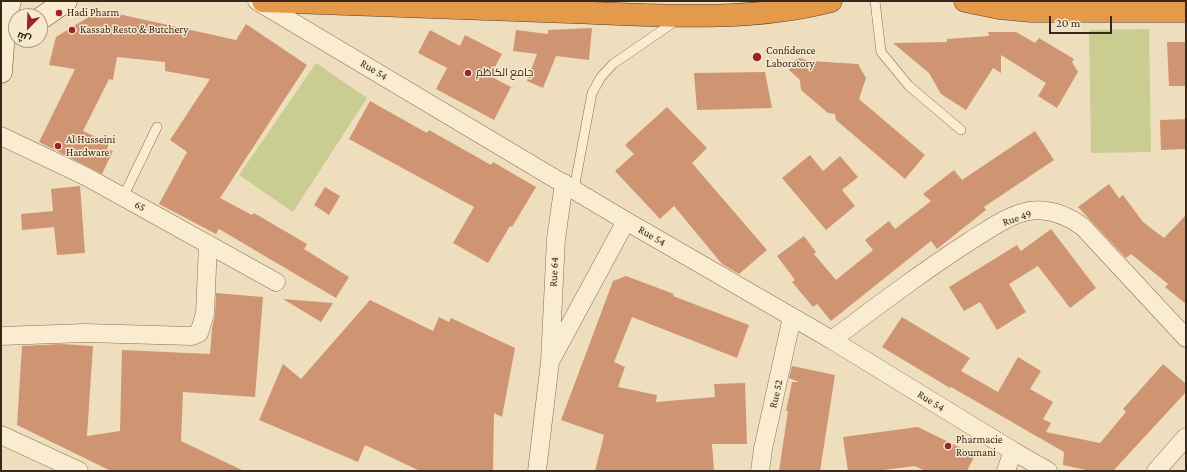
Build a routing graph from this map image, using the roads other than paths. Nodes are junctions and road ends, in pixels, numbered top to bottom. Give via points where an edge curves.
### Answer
1 (66, 1) edge
2 (257, 1) edge
3 (263, 1) edge
4 (831, 1) edge
5 (875, 1) edge
6 (965, 1) edge
7 (1186, 11) edge
8 (5, 12) edge
9 (48, 13) edge
10 (682, 16) junction
11 (14, 48) edge
12 (1, 68) edge
13 (157, 127) dead end
14 (961, 130) dead end
15 (1, 136) edge
16 (569, 186) junction
17 (123, 197) junction
18 (626, 221) junction
19 (208, 244) junction
20 (276, 282) dead end
21 (792, 317) junction
22 (1, 336) edge
23 (1186, 338) edge
24 (832, 340) junction
25 (550, 362) junction
26 (1, 436) edge
27 (1186, 437) edge
28 (1013, 452) junction
29 (80, 471) edge
30 (537, 471) edge
31 (760, 471) edge
32 (1006, 471) edge
33 (1048, 471) edge
34 (1156, 471) edge

1 - 9 main road
2 - 16 street, Rue 54
3 - 10 highway
4 - 10 highway via 769,12
5 - 14 lane via 881,52 909,86
6 - 7 highway via 1031,11
8 - 12 main road
10 - 16 lane via 613,64 601,77 592,93
11 - 12 main road
13 - 17 lane
15 - 17 street, 65 via 87,176
16 - 18 street, Rue 54
16 - 25 street, Rue 64 via 556,239
17 - 19 street, 65
18 - 21 street, Rue 54
18 - 25 street, Rue 64
19 - 20 street, 65
19 - 22 street via 205,314 199,333 192,336 85,333
21 - 24 street, Rue 54
21 - 31 street, Rue 52
23 - 24 street, Rue 49 via 1083,227 1071,218 1055,212 1029,211 1002,222 925,270
24 - 28 street, Rue 54
25 - 30 street, Rue 64
26 - 29 street
27 - 34 street
28 - 32 street
28 - 33 street, Rue 54

